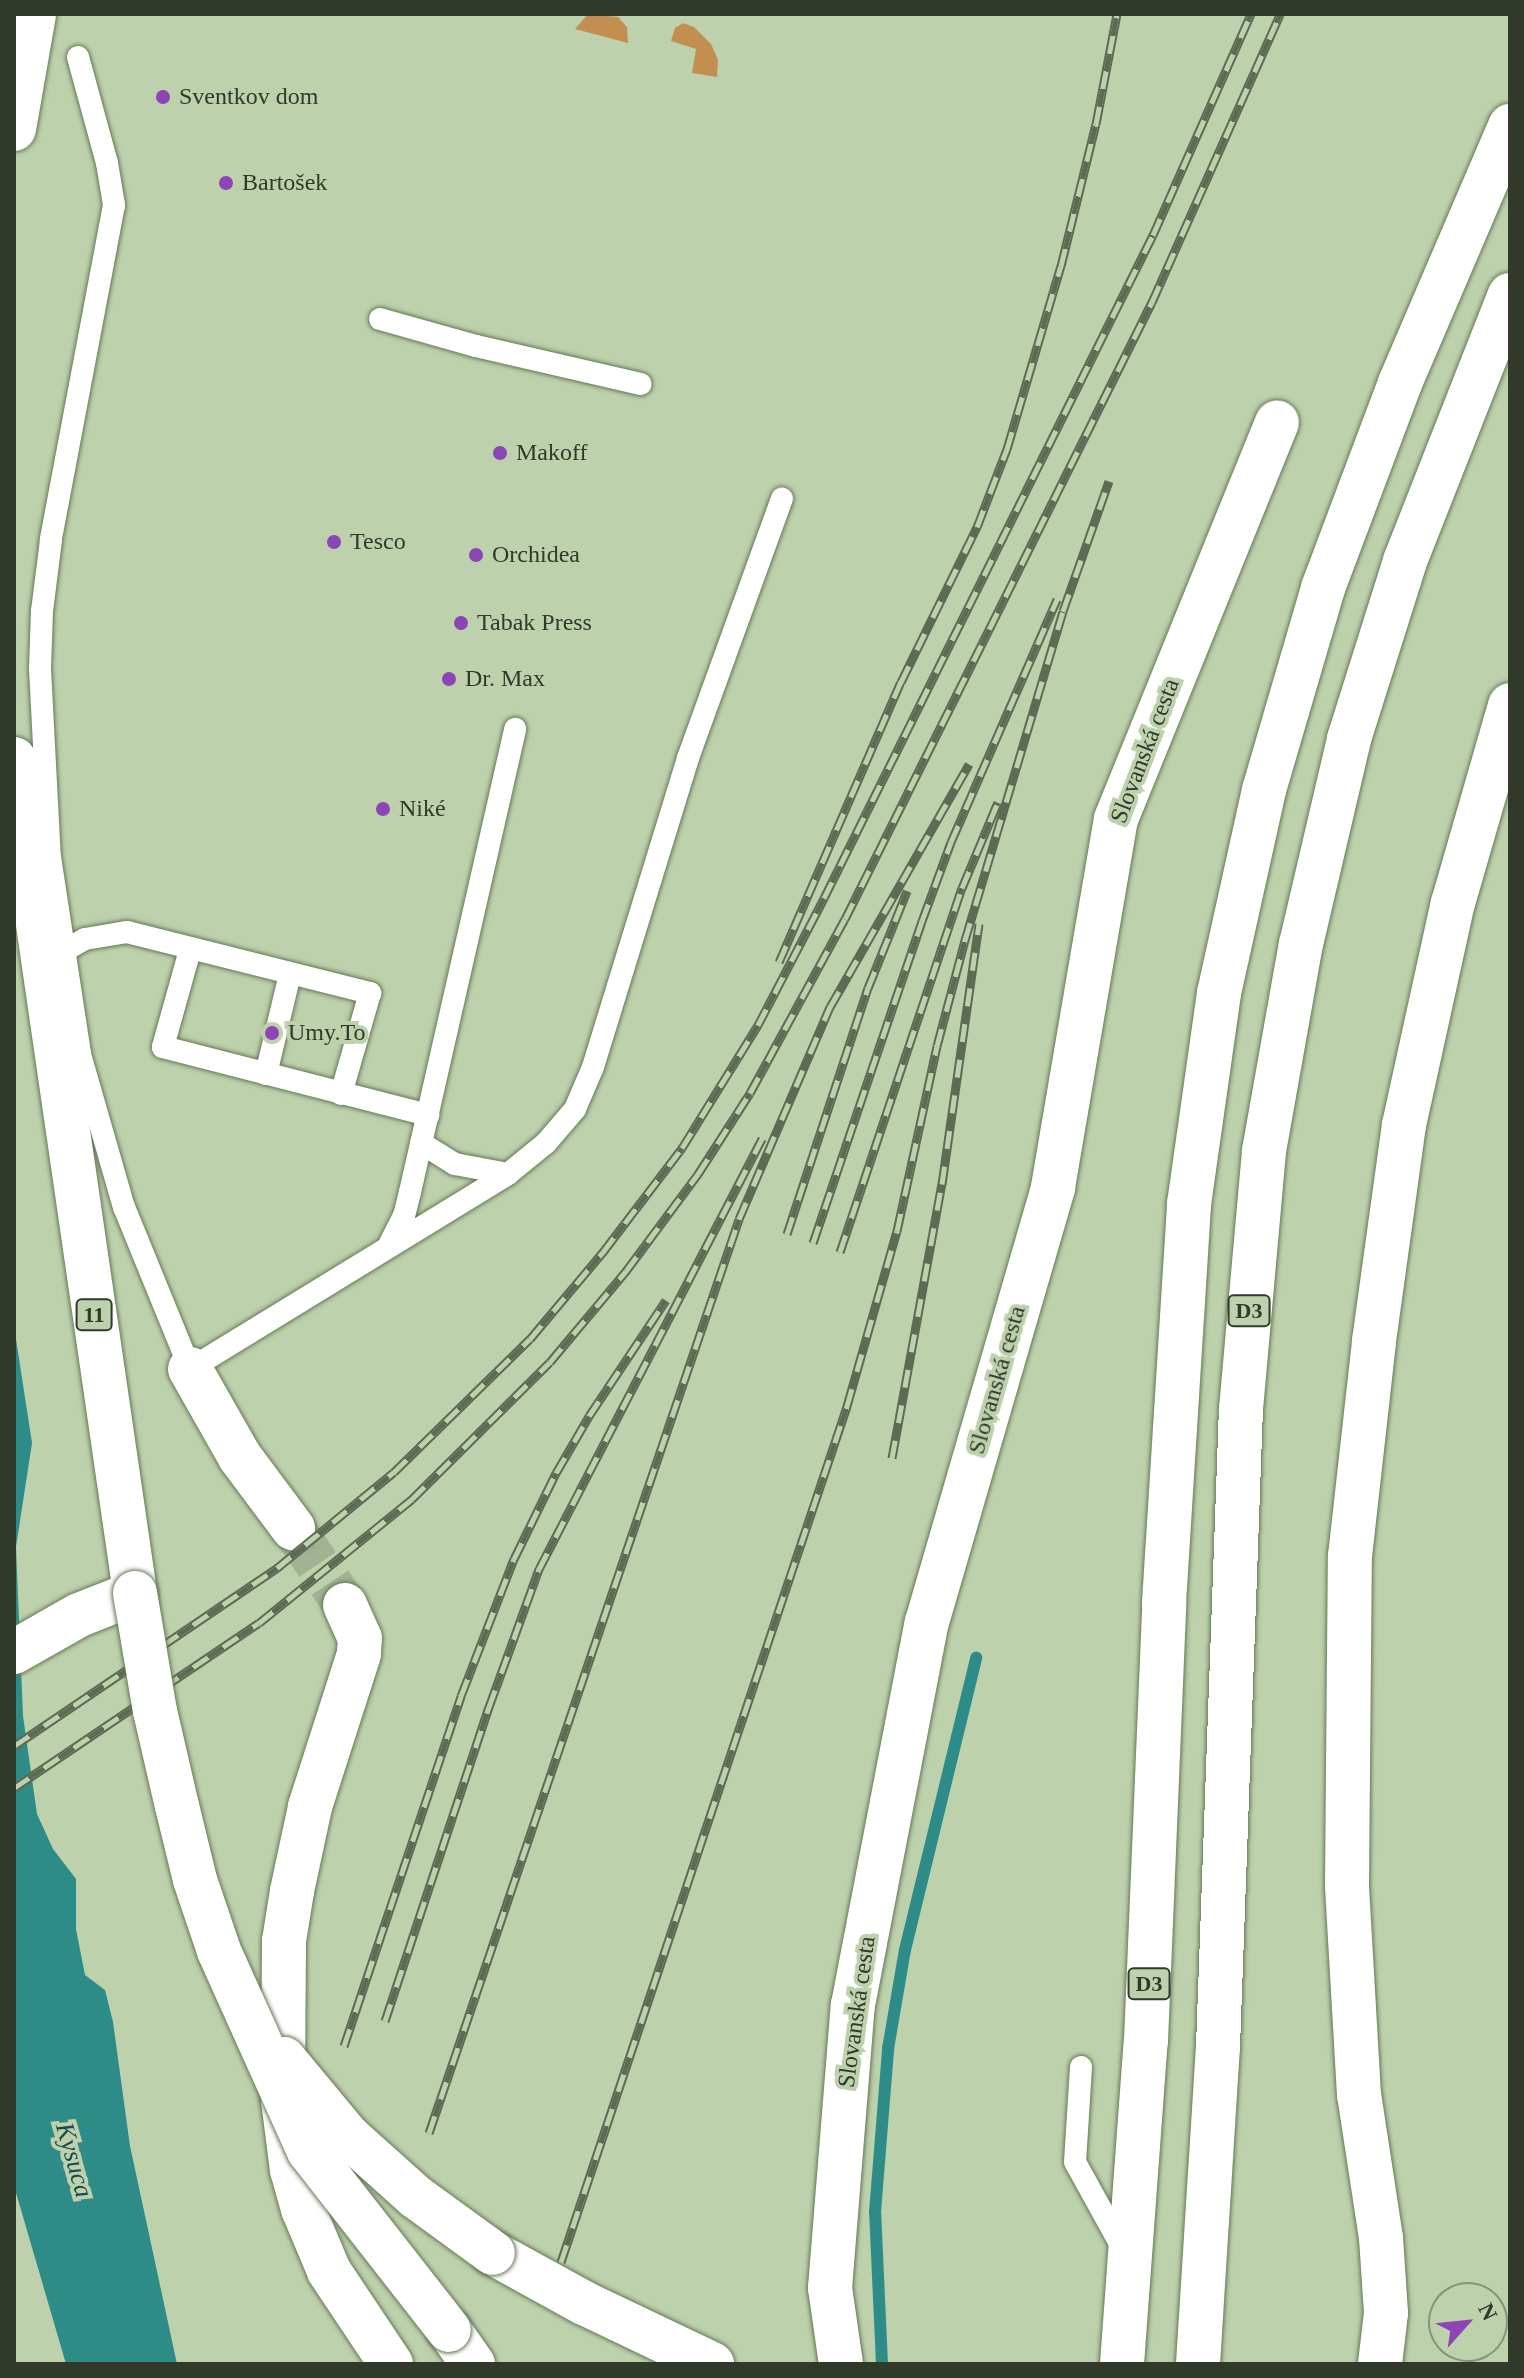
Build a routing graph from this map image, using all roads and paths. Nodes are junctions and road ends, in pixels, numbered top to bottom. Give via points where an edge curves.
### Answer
1 (34, 14) edge
2 (78, 57) dead end
3 (1510, 126) edge
4 (14, 129) edge
5 (1510, 295) edge
6 (380, 319) dead end
7 (641, 384) dead end
8 (1277, 422) dead end
9 (782, 499) dead end
10 (1510, 705) edge
11 (515, 729) dead end
12 (14, 759) edge
13 (190, 950) junction
14 (64, 951) junction
15 (290, 974) junction
16 (266, 1074) junction
17 (341, 1094) junction
18 (428, 1115) junction
19 (421, 1143) junction
20 (508, 1174) junction
21 (390, 1244) junction
22 (190, 1369) junction
23 (293, 1528) tunnel mouth
24 (135, 1593) junction
25 (345, 1605) tunnel mouth
26 (14, 1652) edge
27 (247, 2014) junction
28 (1081, 2067) dead end
29 (1131, 2264) junction
30 (391, 2364) edge
31 (473, 2364) edge
32 (712, 2364) edge
33 (841, 2364) edge
34 (1122, 2364) edge
35 (1198, 2364) edge
36 (1380, 2364) edge

1 - 4 main road
2 - 14 lane via 114,205 42,611 50,857
3 - 29 main road, D3 via 1400,383 1323,588 1264,790 1219,993 1189,1204
5 - 35 main road, D3 via 1405,561 1349,739 1301,944 1264,1151 1241,1409 1218,2047
6 - 7 lane
8 - 33 main road, Slovanská cesta via 1116,819 1053,1187 927,1622 853,2005 830,2288
9 - 20 lane via 688,758 593,1067 575,1109 546,1143
10 - 36 main road via 1453,903 1404,1125 1350,1556 1347,1884 1359,2095 1381,2238 1386,2313
11 - 18 lane
12 - 24 main road, 11
13 - 14 lane via 127,932 85,939
13 - 15 lane
13 - 16 lane via 163,1047
14 - 22 lane via 80,1054 124,1207
15 - 16 lane
15 - 17 lane via 370,993
16 - 17 lane
17 - 18 lane
18 - 19 lane
19 - 20 lane via 455,1164
19 - 21 lane via 404,1216
20 - 21 lane
21 - 22 lane
22 - 23 main road via 240,1457
24 - 26 main road via 79,1615
24 - 27 main road, bridge via 155,1711 195,1880
25 - 30 main road via 360,1638 359,1654 310,1807 284,1941 283,2100 303,2209 329,2271
27 - 31 main road, bridge via 309,2151
27 - 32 main road, bridge via 348,2136 416,2197 493,2253
28 - 29 lane via 1075,2162
29 - 34 main road, D3

